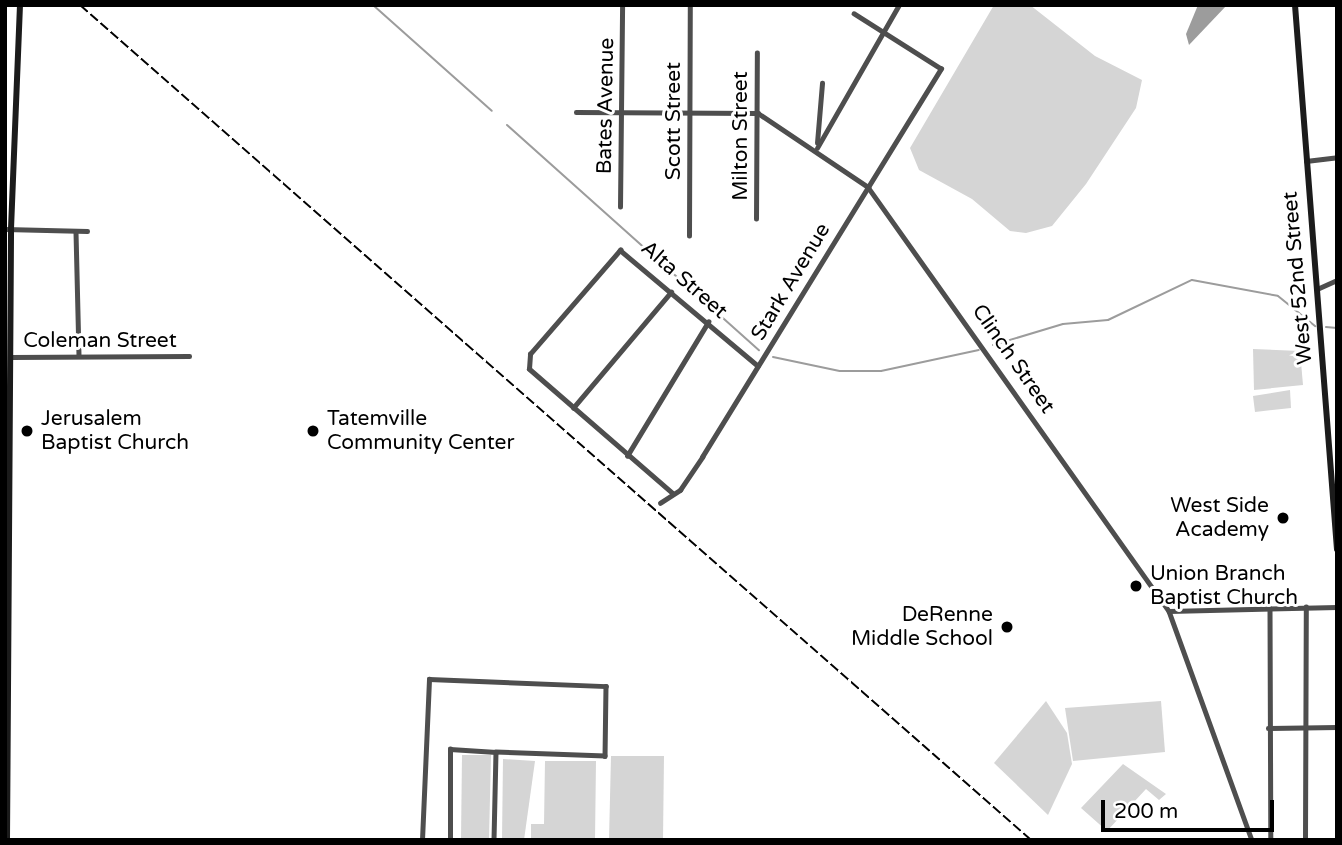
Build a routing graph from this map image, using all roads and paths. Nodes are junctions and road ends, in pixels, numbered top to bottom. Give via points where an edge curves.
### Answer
1 (20, 5) edge
2 (622, 5) edge
3 (690, 5) edge
4 (899, 5) edge
5 (1295, 5) edge
6 (854, 14) dead end
7 (881, 33) junction
8 (757, 53) dead end
9 (822, 83) dead end
10 (576, 112) dead end
11 (621, 112) junction
12 (758, 113) junction
13 (689, 115) junction
14 (817, 148) junction
15 (1337, 157) edge
16 (1306, 161) junction
17 (868, 187) junction
18 (620, 207) dead end
19 (756, 219) dead end
20 (8, 229) edge
21 (87, 230) dead end
22 (76, 232) junction
23 (689, 236) dead end
24 (1337, 280) edge
25 (1317, 289) junction
26 (671, 292) junction
27 (708, 323) junction
28 (79, 356) junction
29 (189, 356) dead end
30 (11, 357) junction
31 (758, 366) junction
32 (7, 400) edge
33 (573, 408) junction
34 (627, 456) junction
35 (672, 493) junction
36 (660, 503) dead end
37 (1337, 549) edge
38 (7, 556) edge
39 (1306, 607) junction
40 (1337, 607) edge
41 (1270, 608) junction
42 (1169, 611) junction
43 (6, 649) edge
44 (6, 710) edge
45 (1305, 727) junction
46 (1337, 727) edge
47 (1268, 728) junction
48 (496, 752) junction
49 (6, 770) edge
50 (7, 840) edge
51 (422, 840) edge
52 (450, 840) edge
53 (494, 840) edge
54 (1252, 840) edge
55 (1271, 840) edge
56 (1305, 840) edge

1 - 20 street
2 - 11 street, Bates Avenue
3 - 13 street, Scott Street
4 - 7 street
5 - 16 street, West 52nd Street
6 - 7 street
7 - 14 street
7 - 17 street, Stark Avenue via 941,69
8 - 12 street, Milton Street
9 - 14 street
10 - 11 street
11 - 13 street
11 - 18 street, Bates Avenue
12 - 13 street
12 - 14 street, Clinch Street
12 - 19 street, Milton Street
13 - 23 street, Scott Street
14 - 17 street, Clinch Street
15 - 16 street
16 - 25 street, West 52nd Street
17 - 31 street, Stark Avenue
17 - 42 street, Clinch Street
20 - 22 street
20 - 30 street
21 - 22 street
22 - 28 street
24 - 25 street
25 - 37 street, West 52nd Street
26 - 27 street, Alta Street
26 - 33 street
26 - 33 street, Alta Street via 620,250 530,354 529,369
27 - 31 street, Alta Street
27 - 34 street
28 - 29 street, Coleman Street
28 - 30 street, Coleman Street
30 - 32 street
31 - 35 street, Stark Avenue via 680,490
32 - 38 street
33 - 34 street
34 - 35 street
35 - 36 street, Stark Avenue
38 - 43 street
39 - 40 street
39 - 41 street
39 - 45 street
41 - 42 street
41 - 47 street
42 - 54 street, Clinch Street
43 - 44 street
44 - 49 street
45 - 46 street
45 - 47 street
45 - 56 street
47 - 55 street
48 - 51 street via 604,755 606,686 432,676
48 - 52 street via 450,750
48 - 53 street
49 - 50 street

